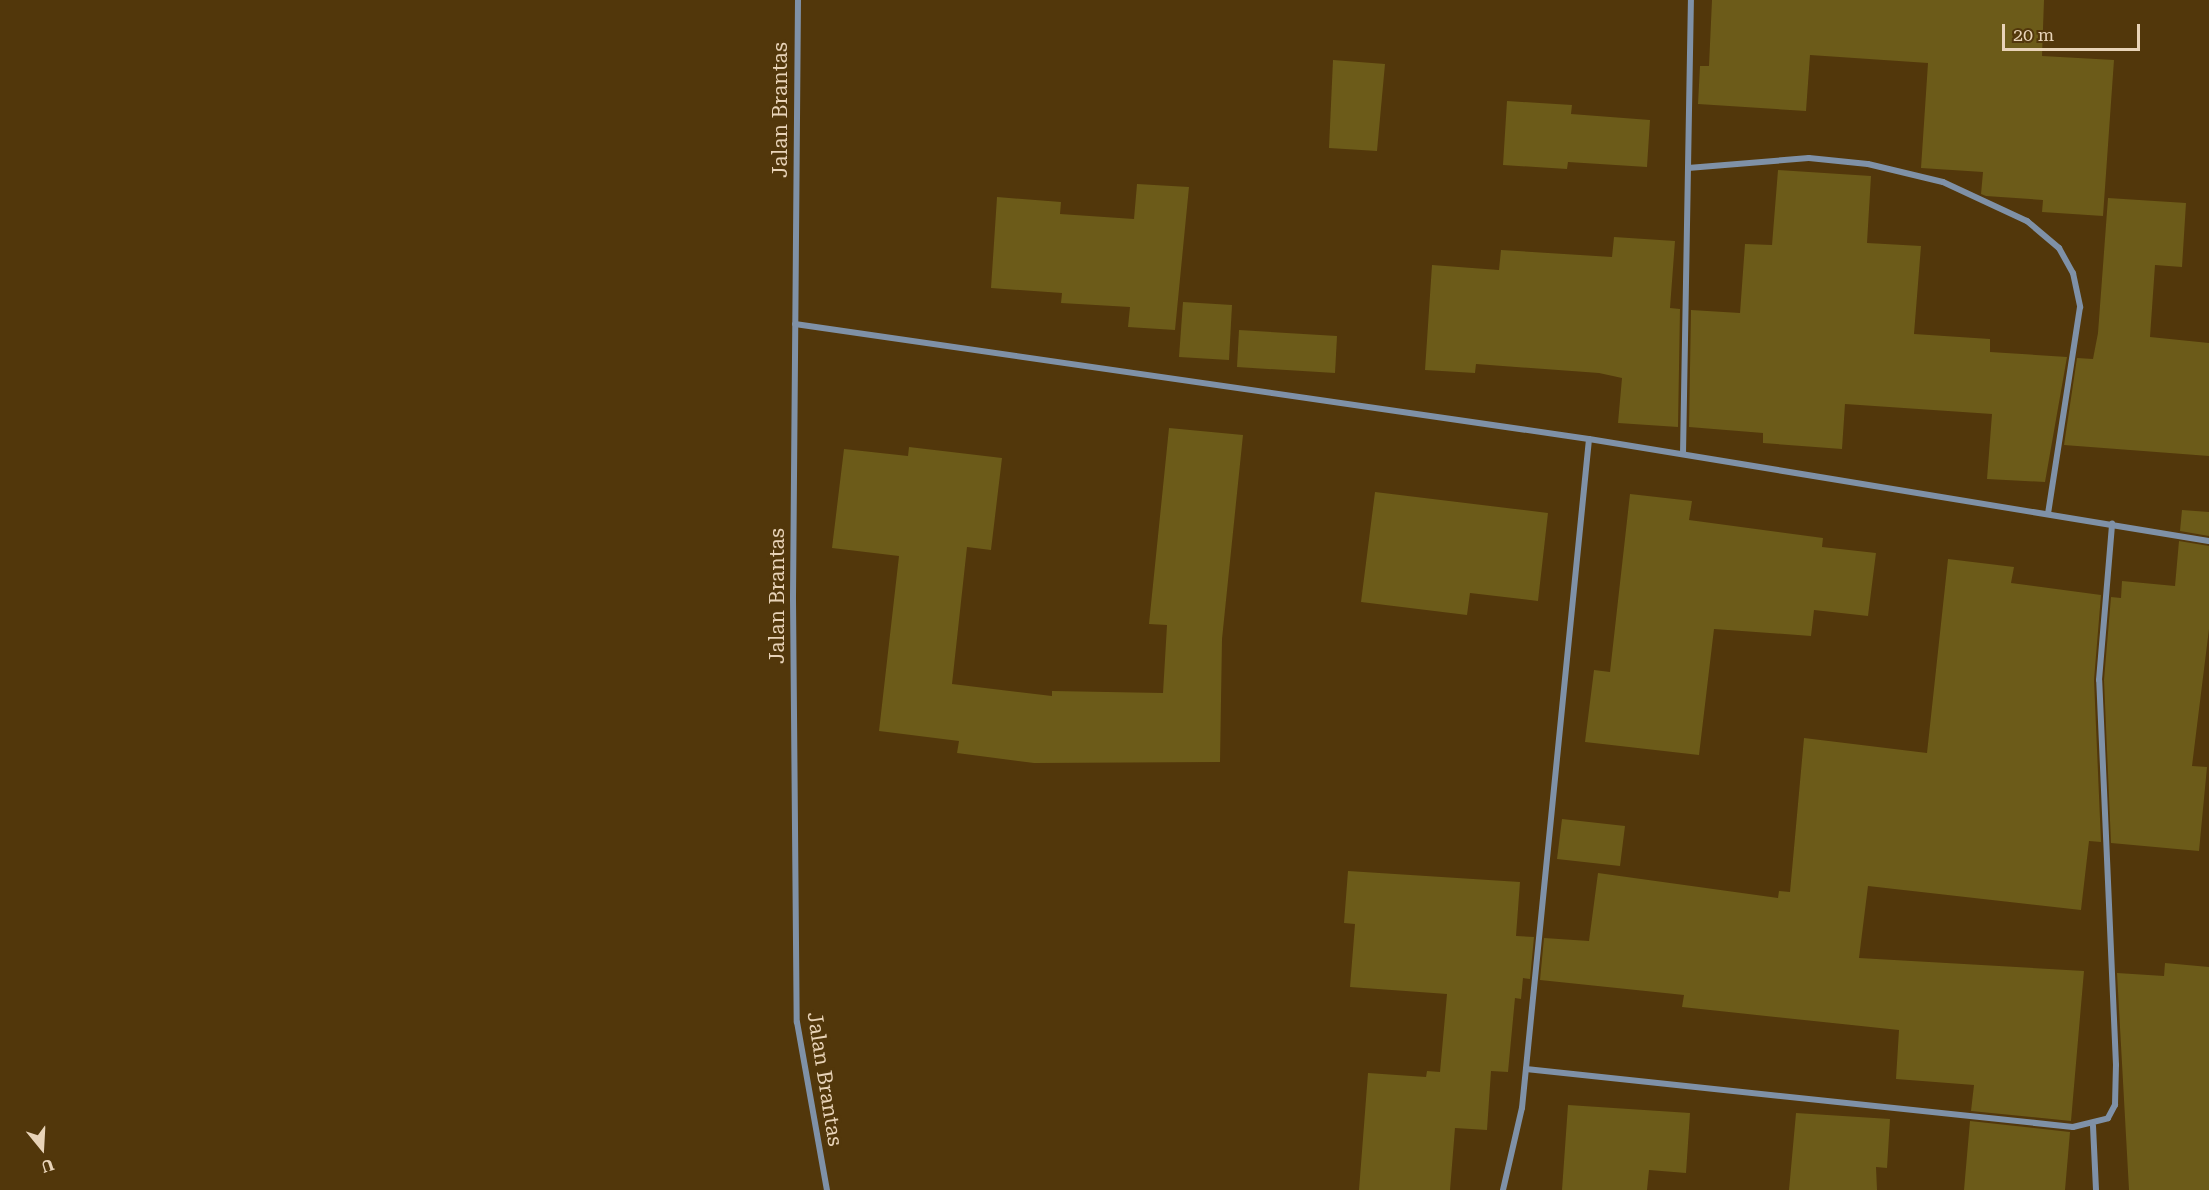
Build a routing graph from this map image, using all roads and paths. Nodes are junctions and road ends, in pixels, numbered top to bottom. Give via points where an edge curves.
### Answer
1 (798, 0) edge
2 (1691, 0) edge
3 (1688, 168) junction
4 (795, 324) junction
5 (1589, 439) junction
6 (1683, 454) junction
7 (2048, 514) junction
8 (2112, 524) junction
9 (2209, 541) edge
10 (1526, 1069) junction
11 (2093, 1126) junction
12 (827, 1190) edge
13 (1503, 1190) edge
14 (2096, 1190) edge

1 - 4 street, Jalan Brantas
2 - 3 street
3 - 6 street
3 - 7 street via 1809,158 1868,164 1943,182 2027,221 2059,248 2073,273 2080,307
4 - 5 street
4 - 12 street, Jalan Brantas via 797,1022
5 - 6 street
5 - 10 street
6 - 7 street
7 - 8 street
8 - 9 street
8 - 11 street via 2099,680 2115,1105 2108,1118
10 - 11 street
10 - 13 street
11 - 14 street

